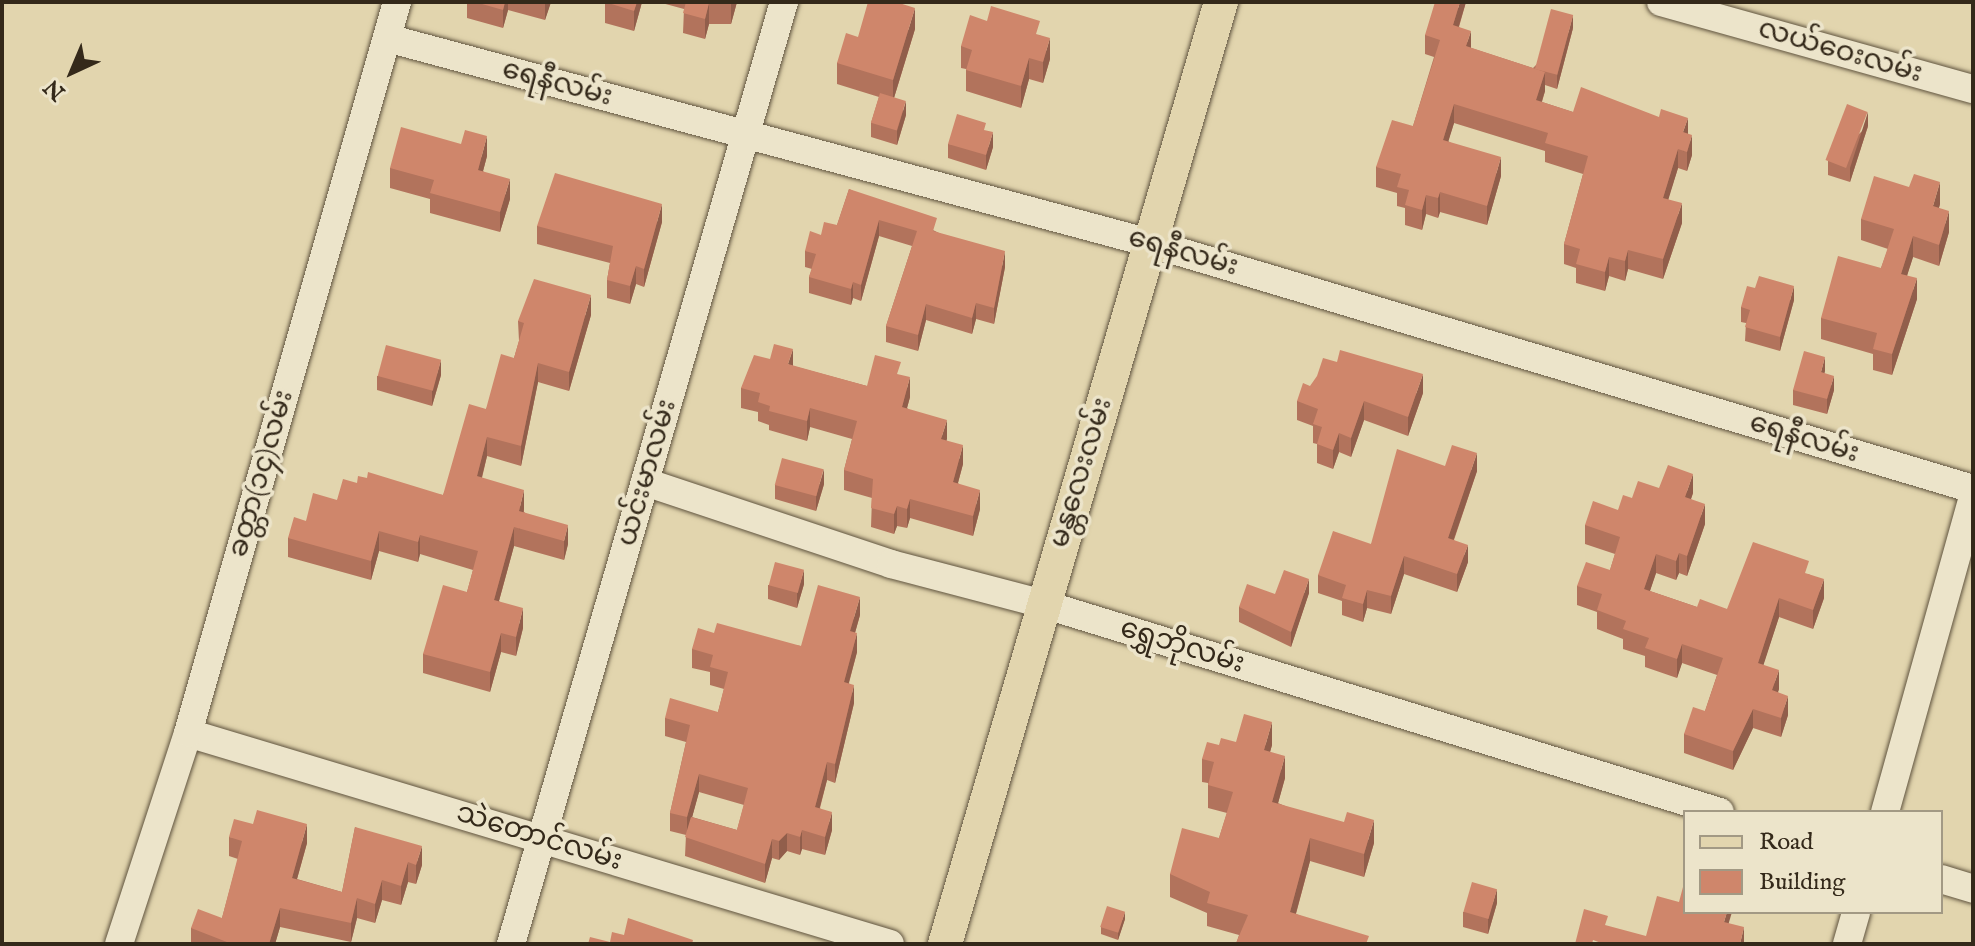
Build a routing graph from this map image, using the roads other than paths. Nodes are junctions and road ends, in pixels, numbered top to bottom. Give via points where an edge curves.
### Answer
1 (397, 2) edge
2 (784, 2) edge
3 (1221, 2) edge
4 (1661, 2) edge
5 (387, 38) junction
6 (1973, 89) edge
7 (747, 134) junction
8 (1150, 243) junction
9 (645, 482) junction
10 (1973, 489) edge
11 (1973, 497) edge
12 (1043, 604) junction
13 (188, 733) junction
14 (1713, 810) edge
15 (1886, 810) edge
16 (540, 839) junction
17 (1943, 880) edge
18 (1973, 889) edge
19 (1855, 914) edge
20 (119, 944) edge
21 (511, 944) edge
22 (890, 944) edge
23 (945, 944) edge
24 (1847, 944) edge

1 - 5 street, ခတ္တာ(၁၄)လမ်း
2 - 7 street, ယင်းမာလမ်း
3 - 8 main road, မန္တလေးလမ်း
4 - 6 street, လယ်ဝေးလမ်း
5 - 7 street, ရေနီလမ်း
5 - 13 street, ခတ္တာ(၁၄)လမ်း
7 - 8 street, ရေနီလမ်း
7 - 9 street, ယင်းမာလမ်း
8 - 10 street, ရေနီလမ်း
8 - 12 main road, မန္တလေးလမ်း
9 - 12 street, ရွှေဘိုလမ်း via 891,564
9 - 16 street, ယင်းမာလမ်း
11 - 15 street
12 - 14 street, ရွှေဘိုလမ်း
12 - 23 main road, မန္တလေးလမ်း
13 - 16 street, သဲတောင်လမ်း
13 - 20 street, ခတ္တာ(၁၄)လမ်း
16 - 21 street, ယင်းမာလမ်း
16 - 22 street, သဲတောင်လမ်း
17 - 18 street
19 - 24 street

